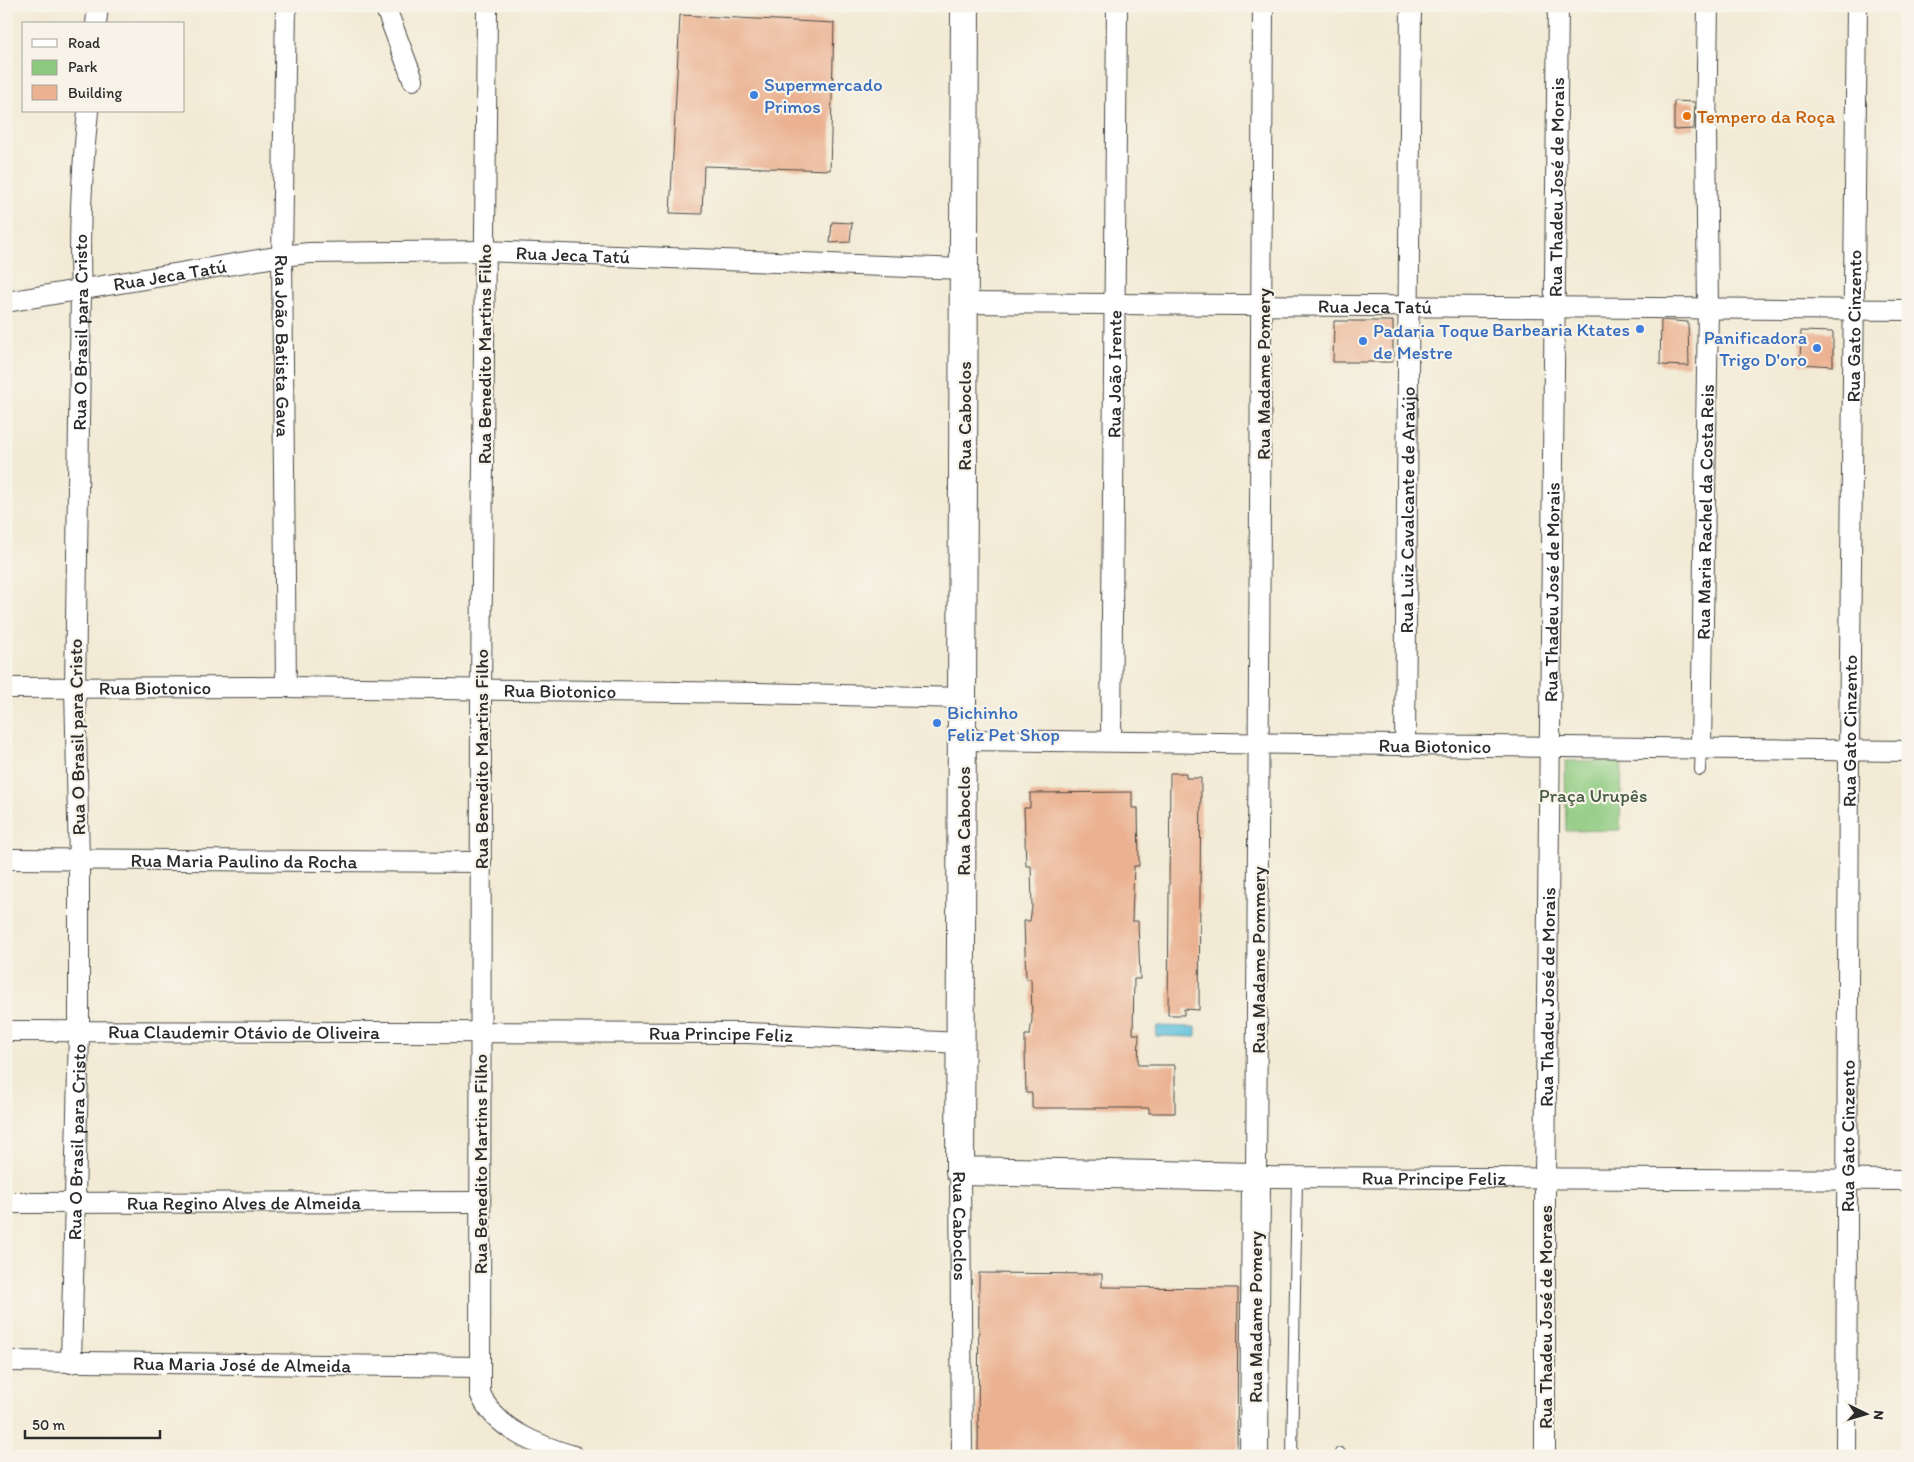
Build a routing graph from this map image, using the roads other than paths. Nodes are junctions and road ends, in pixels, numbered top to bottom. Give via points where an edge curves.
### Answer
1 (98, 6) edge
2 (286, 6) edge
3 (385, 6) edge
4 (488, 6) edge
5 (965, 6) edge
6 (1118, 6) edge
7 (1264, 6) edge
8 (1411, 6) edge
9 (1558, 6) edge
10 (1708, 6) edge
11 (1857, 6) edge
12 (96, 22) edge
13 (414, 80) dead end
14 (88, 112) edge
15 (484, 251) junction
16 (282, 256) junction
17 (963, 269) junction
18 (81, 290) junction
19 (6, 302) edge
20 (964, 303) junction
21 (1116, 304) junction
22 (1263, 305) junction
23 (1408, 306) junction
24 (1556, 308) junction
25 (1708, 308) junction
26 (1855, 309) junction
27 (1908, 310) edge
28 (286, 687) junction
29 (6, 688) edge
30 (75, 688) junction
31 (481, 690) junction
32 (963, 698) junction
33 (963, 740) junction
34 (1111, 740) junction
35 (1260, 742) junction
36 (1405, 745) junction
37 (1550, 746) junction
38 (1701, 748) junction
39 (1850, 750) junction
40 (1908, 751) edge
41 (1700, 770) dead end
42 (6, 859) edge
43 (79, 860) junction
44 (481, 862) junction
45 (6, 1031) edge
46 (80, 1031) junction
47 (481, 1031) junction
48 (961, 1043) junction
49 (960, 1171) junction
50 (1256, 1178) junction
51 (1297, 1178) junction
52 (1545, 1179) junction
53 (1848, 1179) junction
54 (1908, 1180) edge
55 (480, 1202) junction
56 (6, 1203) edge
57 (76, 1203) junction
58 (6, 1361) edge
59 (71, 1363) junction
60 (478, 1367) junction
61 (574, 1456) edge
62 (962, 1456) edge
63 (1254, 1456) edge
64 (1292, 1456) edge
65 (1545, 1456) edge
66 (1846, 1456) edge

1 - 12 street
2 - 16 street, Rua João Batista Gava
3 - 13 street
4 - 15 street, Rua Benedito Martins Filho
5 - 17 street, Rua Caboclos
6 - 21 street, Rua João Irente
7 - 22 street, Rua Madame Pomery
8 - 23 street, Rua Luiz Cavalcante de Araújo
9 - 24 street, Rua Thadeu José de Morais
10 - 25 street, Rua Maria Rachel da Costa Reis
11 - 26 street, Rua Gato Cinzento
14 - 18 street, Rua O Brasil para Cristo via 80,209
15 - 16 street, Rua Jeca Tatú via 373,251
15 - 17 street, Rua Jeca Tatú
15 - 31 street, Rua Benedito Martins Filho
16 - 18 street, Rua Jeca Tatú
16 - 28 street, Rua João Batista Gava
17 - 20 street, Rua Caboclos
18 - 19 street, Rua Jeca Tatú
18 - 30 street, Rua O Brasil para Cristo
20 - 21 street, Rua Jeca Tatú
20 - 32 street, Rua Caboclos
21 - 22 street, Rua Jeca Tatú
21 - 34 street, Rua João Irente
22 - 23 street, Rua Jeca Tatú
22 - 35 street, Rua Madame Pomery
23 - 24 street, Rua Jeca Tatú
23 - 36 street, Rua Luiz Cavalcante de Araújo
24 - 25 street, Rua Jeca Tatú
24 - 37 street, Rua Thadeu José de Morais
25 - 26 street, Rua Jeca Tatú
25 - 38 street, Rua Maria Rachel da Costa Reis
26 - 27 street, Rua Jeca Tatú
26 - 39 street, Rua Gato Cinzento
28 - 30 street, Rua Biotonico
28 - 31 street, Rua Biotonico
29 - 30 street, Rua Biotonico
30 - 43 street, Rua O Brasil para Cristo
31 - 32 street, Rua Biotonico
31 - 44 street, Rua Benedito Martins Filho
32 - 33 street, Rua Caboclos
33 - 34 street, Rua Biotonico
33 - 48 street, Rua Caboclos
34 - 35 street, Rua Biotonico
35 - 36 street, Rua Biotonico
35 - 50 street, Rua Madame Pommery
36 - 37 street, Rua Biotonico
37 - 38 street, Rua Biotonico
37 - 52 street, Rua Thadeu José de Morais
38 - 39 street, Rua Biotonico
38 - 41 lane
39 - 40 street, Rua Biotonico
39 - 53 street, Rua Gato Cinzento
42 - 43 street, Rua Maria Paulino da Rocha
43 - 44 street, Rua Maria Paulino da Rocha
43 - 46 street, Rua O Brasil para Cristo
44 - 47 street, Rua Benedito Martins Filho
45 - 46 street, Rua Claudemir Otávio de Oliveira
46 - 47 street, Rua Claudemir Otávio de Oliveira
46 - 57 street, Rua O Brasil para Cristo
47 - 48 street, Rua Principe Feliz via 748,1033
47 - 55 street, Rua Benedito Martins Filho
48 - 49 street, Rua Caboclos
49 - 50 street, Rua Principe Feliz
49 - 62 street, Rua Caboclos
50 - 51 street, Rua Principe Feliz
50 - 63 street, Rua Madame Pomery
51 - 52 street, Rua Principe Feliz
51 - 64 lane
52 - 53 street, Rua Principe Feliz
52 - 65 street, Rua Thadeu José de Moraes
53 - 54 street, Rua Principe Feliz
53 - 66 street, Rua Gato Cinzento
55 - 57 street, Rua Regino Alves de Almeida
55 - 60 street, Rua Benedito Martins Filho
56 - 57 street, Rua Regino Alves de Almeida
57 - 59 street, Rua O Brasil para Cristo
58 - 59 street, Rua Maria José de Almeida
59 - 60 street, Rua Maria José de Almeida
60 - 61 street, Rua Benedito Martins Filho via 480,1393 493,1416 516,1432

